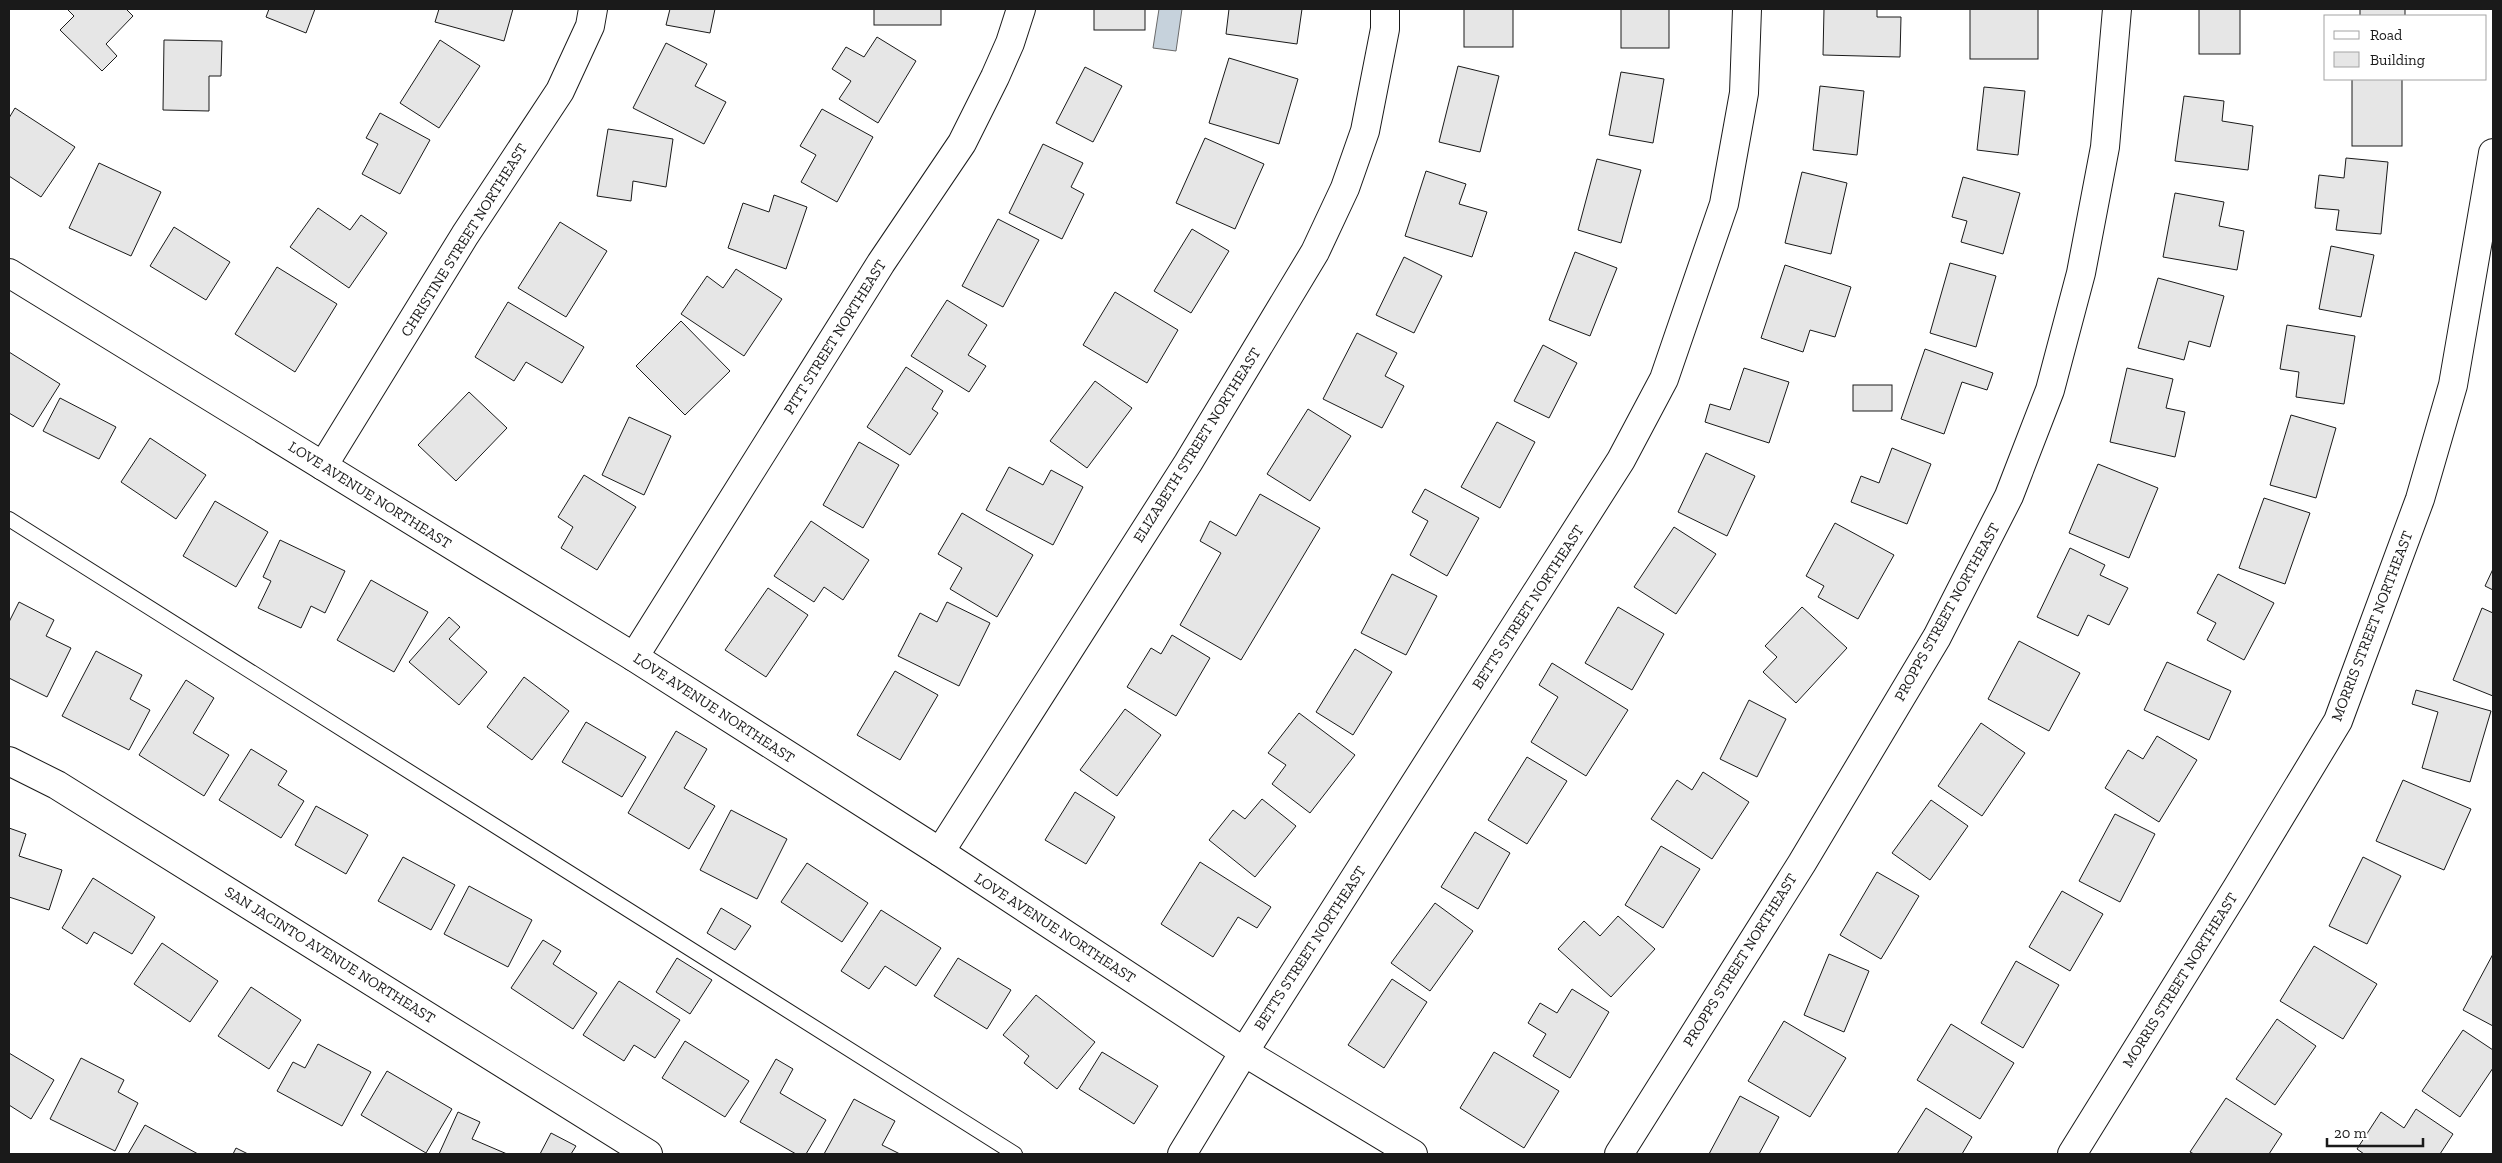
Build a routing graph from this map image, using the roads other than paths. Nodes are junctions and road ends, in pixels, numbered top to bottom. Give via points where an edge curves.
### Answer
1 (593, 9) edge
2 (1021, 9) edge
3 (1385, 9) edge
4 (1748, 9) edge
5 (2118, 9) edge
6 (2493, 153) edge
7 (9, 273) edge
8 (323, 466) junction
9 (9, 519) edge
10 (634, 657) junction
11 (9, 761) edge
12 (940, 852) junction
13 (1244, 1052) junction
14 (648, 1154) edge
15 (1015, 1154) edge
16 (1182, 1154) edge
17 (1413, 1154) edge
18 (1619, 1154) edge
19 (2072, 1154) edge

1 - 8 street, CHRISTINE STREET NORTHEAST via 590,26 560,91 465,235
2 - 10 street, PITT STREET NORTHEAST via 1006,51 962,143 881,263
3 - 12 street, ELIZABETH STREET NORTHEAST via 1385,29 1365,131 1345,188 1315,252 1178,479
4 - 13 street, BETTS STREET NORTHEAST via 1744,93 1724,204 1664,378 1621,460
5 - 18 street, PROPPS STREET NORTHEAST via 2106,148 2082,273 2050,390 2009,496 1937,637 1802,863
6 - 19 street, MORRIS STREET NORTHEAST via 2454,385 2420,499 2338,721
7 - 8 street, LOVE AVENUE NORTHEAST
8 - 10 street, LOVE AVENUE NORTHEAST
9 - 15 lane
10 - 12 street, LOVE AVENUE NORTHEAST
11 - 14 street, SAN JACINTO AVENUE NORTHEAST via 57,785
12 - 13 street, LOVE AVENUE NORTHEAST
13 - 16 street, BETTS STREET NORTHEAST
13 - 17 street, LOVE AVENUE NORTHEAST

